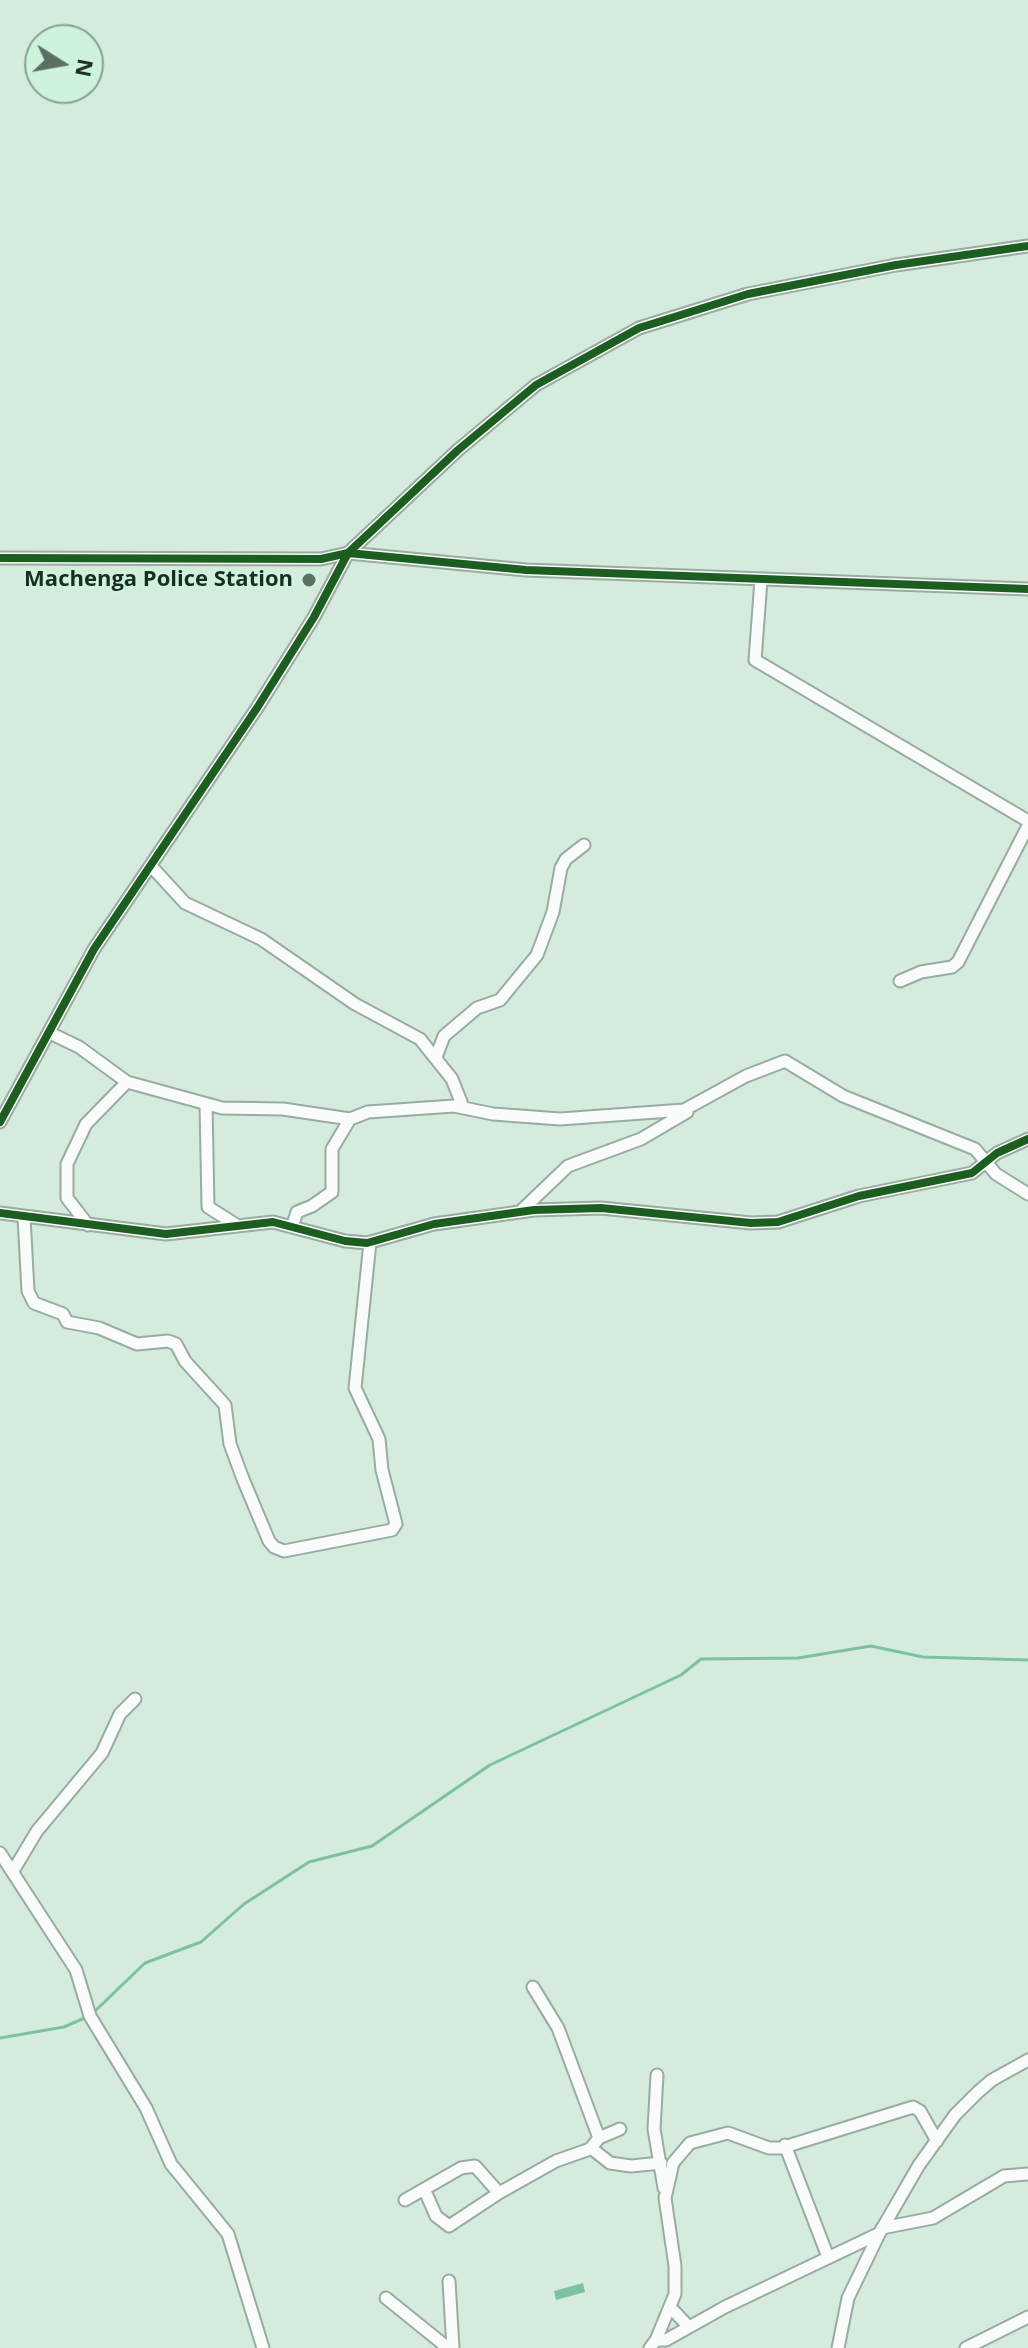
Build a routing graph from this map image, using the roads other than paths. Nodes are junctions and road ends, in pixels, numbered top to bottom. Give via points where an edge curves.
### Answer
1 (1028, 246) edge
2 (348, 553) junction
3 (0, 558) edge
4 (761, 580) junction
5 (1028, 589) edge
6 (1028, 824) edge
7 (584, 845) dead end
8 (152, 867) junction
9 (900, 981) dead end
10 (50, 1033) junction
11 (436, 1057) junction
12 (127, 1082) junction
13 (206, 1104) junction
14 (463, 1107) junction
15 (694, 1107) junction
16 (350, 1119) junction
17 (0, 1122) edge
18 (1028, 1139) edge
19 (987, 1161) junction
20 (1028, 1194) edge
21 (521, 1211) junction
22 (0, 1213) edge
23 (24, 1217) junction
24 (293, 1224) junction
25 (88, 1225) junction
26 (238, 1226) junction
27 (370, 1242) junction
28 (135, 1699) dead end
29 (0, 1853) edge
30 (13, 1871) junction
31 (533, 1987) dead end
32 (1028, 2060) edge
33 (657, 2075) dead end
34 (620, 2129) dead end
35 (937, 2141) junction
36 (595, 2143) junction
37 (785, 2145) junction
38 (661, 2163) junction
39 (1028, 2174) edge
40 (425, 2191) junction
41 (499, 2193) junction
42 (665, 2196) junction
43 (405, 2200) dead end
44 (881, 2231) junction
45 (828, 2257) junction
46 (449, 2281) dead end
47 (386, 2298) dead end
48 (670, 2307) junction
49 (1028, 2317) edge
50 (689, 2327) junction
51 (653, 2344) edge
52 (444, 2346) edge
53 (263, 2348) edge
54 (838, 2348) edge
55 (966, 2348) edge

1 - 2 street via 748,294 639,328 536,385
2 - 3 street via 321,559
2 - 4 street via 526,570
2 - 8 street via 314,617
4 - 5 street
4 - 6 street via 755,660
6 - 9 street via 958,962
7 - 11 street via 561,868 537,955 500,1000 477,1008 444,1036
8 - 10 street via 94,949
8 - 11 street via 185,903 261,939 355,1004 420,1039
10 - 12 street
10 - 17 street
11 - 14 street
12 - 13 street
12 - 25 street via 86,1124 67,1164 67,1198
13 - 16 street
13 - 26 street via 208,1207
14 - 15 street via 560,1119
14 - 16 street via 368,1112
15 - 19 street via 746,1076 785,1061 843,1096 975,1149
15 - 21 street via 641,1139 568,1166
16 - 24 street via 332,1149 332,1192 297,1212
18 - 19 street
19 - 20 street via 996,1174
19 - 21 street via 964,1176 859,1196 778,1222 601,1208
21 - 27 street via 434,1224
22 - 23 street
23 - 25 street
23 - 27 street via 28,1291 34,1303 63,1314 67,1322 137,1344 176,1344 225,1405 230,1444 243,1479 269,1541 284,1551 392,1530 396,1524 379,1439 355,1388
24 - 26 street
24 - 27 street via 345,1241
25 - 26 street via 166,1234
28 - 30 street via 120,1714 102,1753 37,1831
29 - 30 street
30 - 53 street via 76,1970 90,2016 146,2108 171,2164 228,2234
31 - 36 street via 558,2028
32 - 35 street via 978,2092
33 - 38 street via 654,2129
34 - 36 street
35 - 37 street via 913,2107
35 - 44 street
36 - 38 street via 610,2163
36 - 41 street
37 - 42 street via 769,2148 728,2133 696,2140 677,2154
37 - 45 street
38 - 42 street
39 - 44 street via 1004,2176 933,2218
40 - 41 street via 461,2168 475,2166
40 - 41 street via 436,2216 449,2226
40 - 43 street
42 - 48 street via 675,2266
44 - 45 street
44 - 54 street via 848,2298
45 - 50 street
46 - 52 street
47 - 52 street
48 - 50 street
48 - 51 street
49 - 55 street
50 - 51 street

